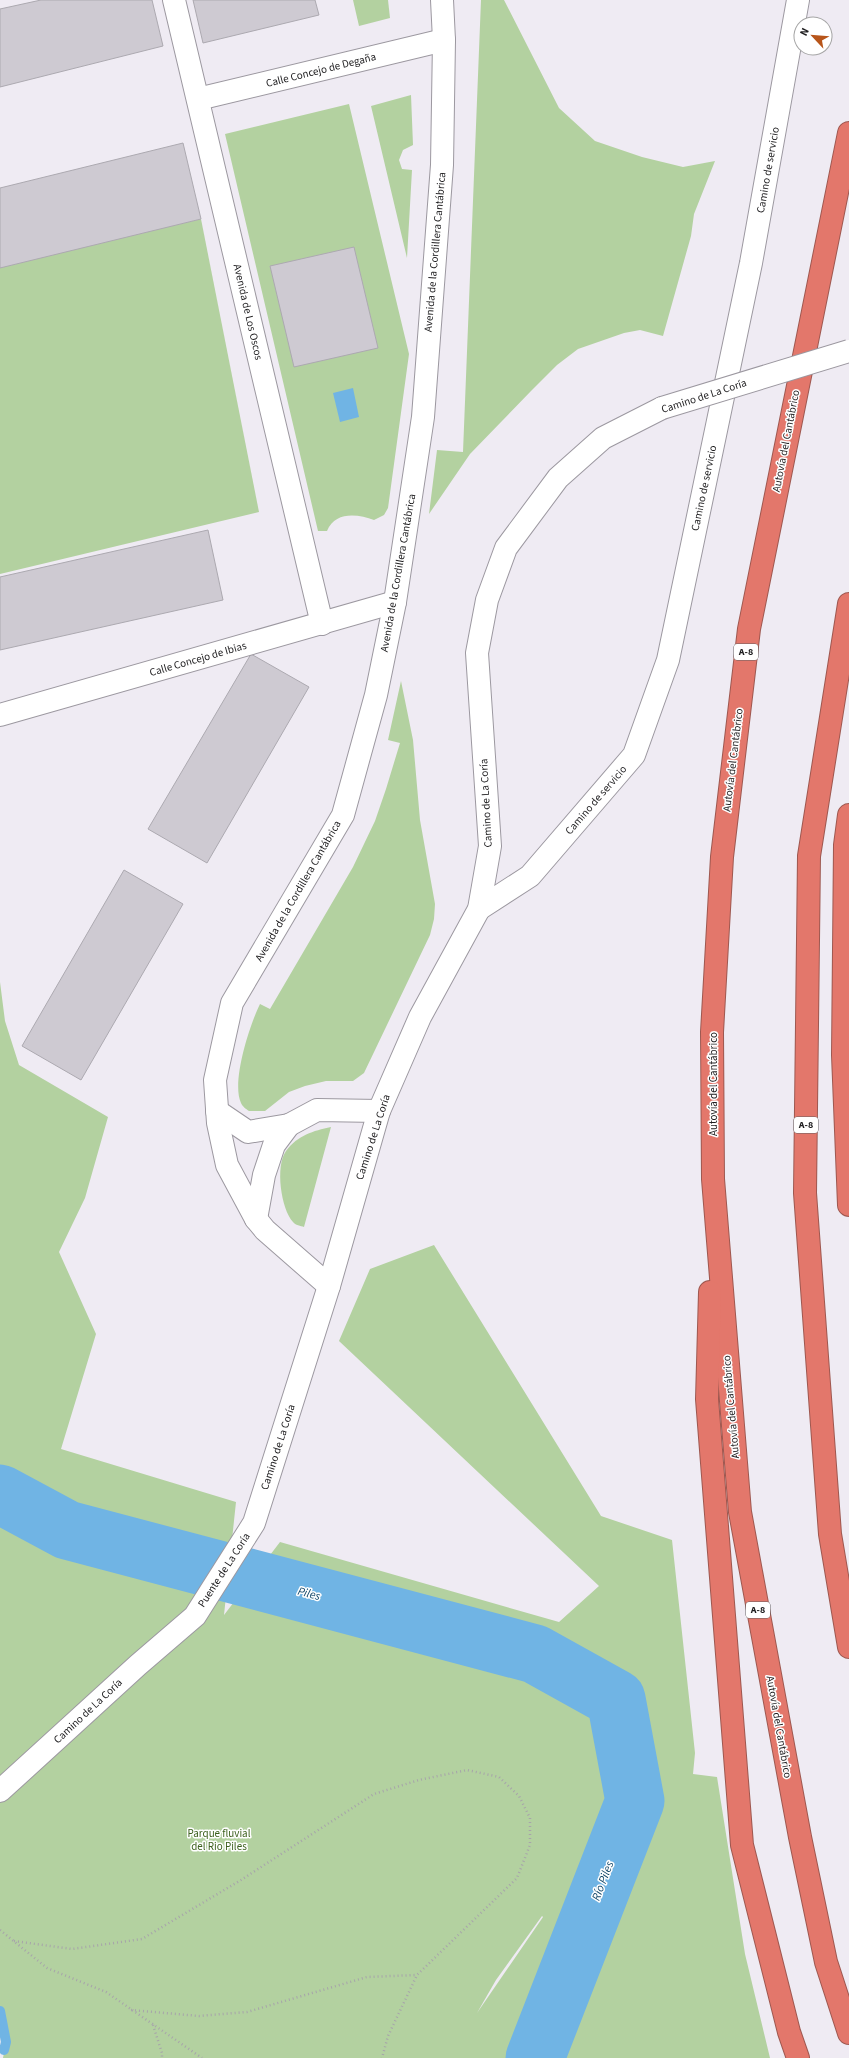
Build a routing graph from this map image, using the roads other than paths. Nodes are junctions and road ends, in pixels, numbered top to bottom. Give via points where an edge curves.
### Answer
1 (174, 0) edge
2 (442, 0) edge
3 (798, 0) edge
4 (444, 40) junction
5 (198, 99) junction
6 (849, 133) edge
7 (849, 351) edge
8 (395, 602) junction
9 (849, 604) edge
10 (322, 624) junction
11 (0, 715) edge
12 (849, 815) edge
13 (479, 909) junction
14 (379, 1110) junction
15 (217, 1111) junction
16 (289, 1125) junction
17 (713, 1179) junction
18 (849, 1205) edge
19 (256, 1219) junction
20 (329, 1286) junction
21 (254, 1523) joint
22 (195, 1616) joint
23 (849, 1647) edge
24 (0, 1791) edge
25 (849, 2033) edge
26 (798, 2058) edge

1 - 5 street, Avenida de Los Oscos
2 - 4 street, Avenida de la Cordillera Cantábrica
3 - 13 street, Camino de servicio via 751,263 669,652 634,755 530,876
4 - 5 street, Calle Concejo de Degaña
4 - 8 street, Avenida de la Cordillera Cantábrica via 442,165 423,417
5 - 10 street, Avenida de Los Oscos
6 - 17 highway, Autovía del Cantábrico / A-8 via 749,629 722,857 712,1032
7 - 13 street, Camino de La Coría, bridge via 662,408 603,438 558,478 506,548 487,600 477,653 490,846
8 - 10 street, Calle Concejo de Ibias
8 - 15 street, Avenida de la Cordillera Cantábrica via 376,695 343,815 232,1003 215,1080
9 - 23 highway, A-8 via 810,856 805,1193 830,1534
10 - 11 street, Calle Concejo de Ibias
12 - 18 highway via 845,845 844,1055
13 - 14 street, Camino de La Coría via 420,1017
14 - 16 street via 317,1110
14 - 20 street, Camino de La Coría
15 - 16 street via 248,1132
15 - 19 street, Avenida de la Cordillera Cantábrica via 227,1165
16 - 19 street via 274,1145 264,1175
17 - 25 highway, Autovía del Cantábrico / A-8 via 740,1512 798,1829 824,1955
17 - 26 highway via 707,1399 742,1845 789,2032
19 - 20 street, Avenida de la Cordillera Cantábrica via 265,1230
20 - 21 street, Camino de La Coría
21 - 22 street, Puente de La Coría
22 - 24 street, Camino de La Coría

